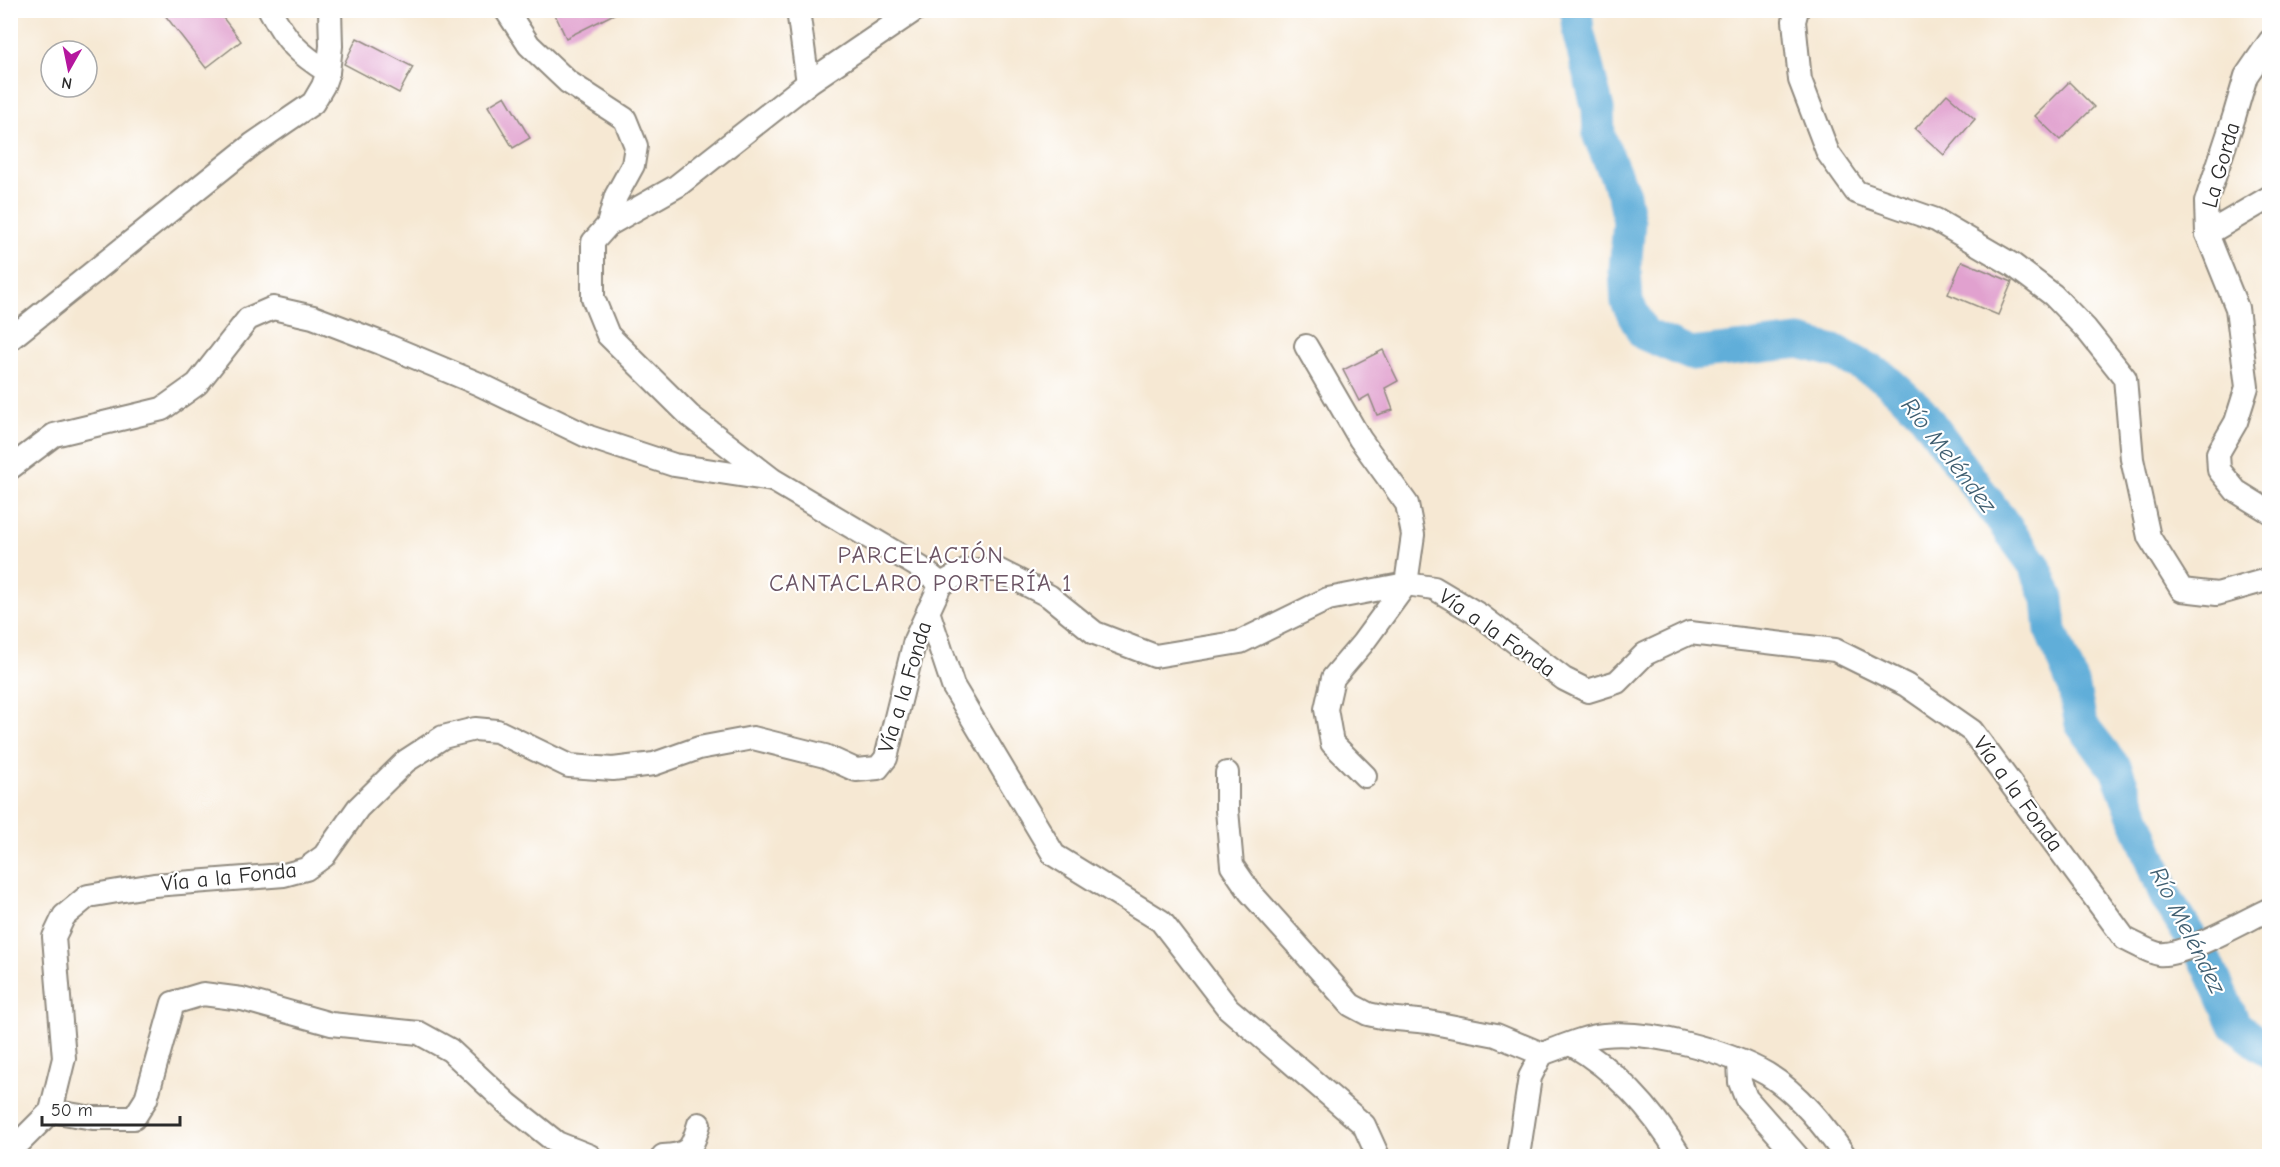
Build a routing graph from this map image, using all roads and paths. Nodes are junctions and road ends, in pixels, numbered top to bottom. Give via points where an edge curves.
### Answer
1 (270, 10) edge
2 (330, 10) edge
3 (506, 10) edge
4 (798, 10) edge
5 (915, 10) edge
6 (1797, 10) edge
7 (2270, 41) edge
8 (328, 72) junction
9 (808, 83) junction
10 (2270, 198) edge
11 (608, 225) junction
12 (2207, 234) junction
13 (10, 339) edge
14 (1306, 346) dead end
15 (10, 468) edge
16 (773, 480) junction
17 (2270, 512) edge
18 (2270, 579) edge
19 (941, 584) junction
20 (1406, 584) junction
21 (928, 611) junction
22 (1227, 773) dead end
23 (1365, 776) dead end
24 (2270, 909) edge
25 (1571, 1044) junction
26 (1542, 1054) junction
27 (1739, 1062) junction
28 (51, 1111) junction
29 (699, 1124) dead end
30 (10, 1148) edge
31 (590, 1156) edge
32 (663, 1156) edge
33 (1378, 1156) edge
34 (1518, 1156) edge
35 (1680, 1156) edge
36 (1797, 1156) edge
37 (1845, 1156) edge

1 - 8 street via 285,38 306,59
2 - 8 street
3 - 11 street via 529,45 568,82 625,119 636,146 633,165 616,196
4 - 9 street
5 - 9 street
6 - 18 street via 1794,21 1800,80 1828,153 1856,192 1936,220 2013,265 2053,295 2125,378 2132,459 2149,537 2182,590 2217,594
7 - 12 street, La Gorda via 2246,76 2206,202
8 - 13 street via 313,103 253,144
9 - 11 street via 677,186
10 - 12 street
11 - 16 street via 593,242 593,298 608,335 690,416
12 - 17 street, La Gorda via 2237,308 2247,387 2236,422 2218,453 2218,470 2236,491
14 - 20 street via 1360,439 1407,504 1413,535
15 - 16 street via 54,435 162,409 197,384 248,319 273,308 313,317 381,343 589,437 674,465
16 - 19 street via 921,568
19 - 20 street, Vía a la Fonda via 967,570 998,570 1049,596 1095,633 1155,656 1240,642 1328,599
19 - 21 street, Vía a la Fonda
20 - 23 street via 1333,678 1326,709 1332,743
20 - 24 street, Vía a la Fonda via 1434,588 1481,616 1564,679 1588,691 1617,682 1645,654 1690,633 1835,650 1906,685 1972,731 2125,939 2158,954 2173,953
21 - 28 street, Vía a la Fonda via 915,640 886,759 878,768 856,770 825,756 753,738 699,748 654,764 613,769 569,766 497,731 475,729 443,737 406,760 358,808 324,856 306,869 284,875 154,885 88,896 64,916 54,937 64,1058
21 - 33 street via 953,686 1054,855 1161,921 1228,1008 1364,1125
22 - 26 street via 1232,866 1250,892 1351,1005 1368,1014 1496,1035
25 - 26 street
25 - 27 street via 1603,1035 1641,1036 1677,1042
25 - 35 street via 1594,1057 1634,1093
26 - 34 street via 1530,1077
27 - 36 street via 1746,1098
27 - 37 street via 1767,1074 1798,1099 1827,1129
28 - 30 street
28 - 31 street via 93,1118 134,1118 146,1099 173,1004 203,994 242,999 331,1024 419,1033 450,1050 557,1143
29 - 32 street via 693,1144 681,1155

